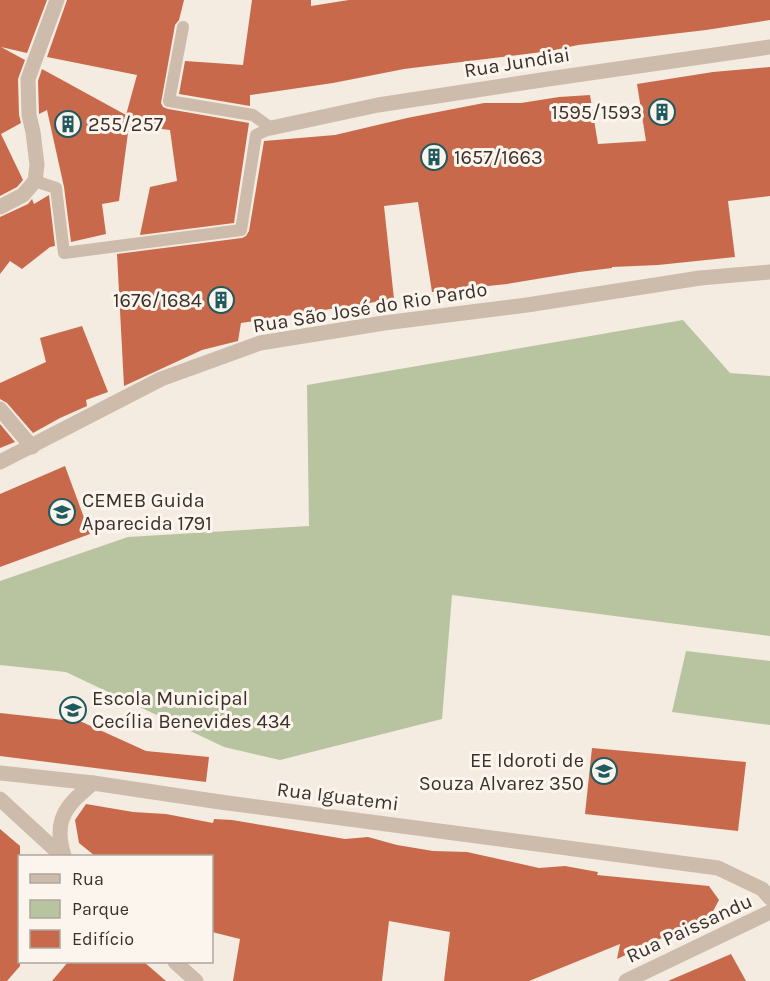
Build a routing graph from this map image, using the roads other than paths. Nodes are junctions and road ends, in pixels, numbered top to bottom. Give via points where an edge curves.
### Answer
1 (57, 0) edge
2 (183, 27) dead end
3 (770, 47) edge
4 (271, 128) junction
5 (35, 181) junction
6 (0, 207) edge
7 (770, 272) edge
8 (0, 409) edge
9 (32, 447) junction
10 (0, 462) edge
11 (0, 773) edge
12 (93, 783) junction
13 (0, 799) edge
14 (62, 855) edge
15 (63, 855) edge
16 (770, 898) edge
17 (770, 912) edge
18 (176, 963) edge
19 (196, 981) edge
20 (626, 981) edge

1 - 5 street via 28,79 37,165
2 - 4 lane via 169,101 254,116
3 - 4 street, Rua Jundiai via 378,105
4 - 5 lane via 256,135 242,230 64,253 56,188
5 - 6 street via 23,195
7 - 9 street, Rua São José do Rio Pardo via 700,278 260,343 161,379
8 - 9 street
9 - 10 street, Rua São José do Rio Pardo
11 - 12 street, Rua Iguatemi
12 - 15 street via 71,802 63,818
12 - 16 street, Rua Iguatemi via 718,868 762,889
13 - 14 street
17 - 20 street, Rua Paissandu
18 - 19 street

